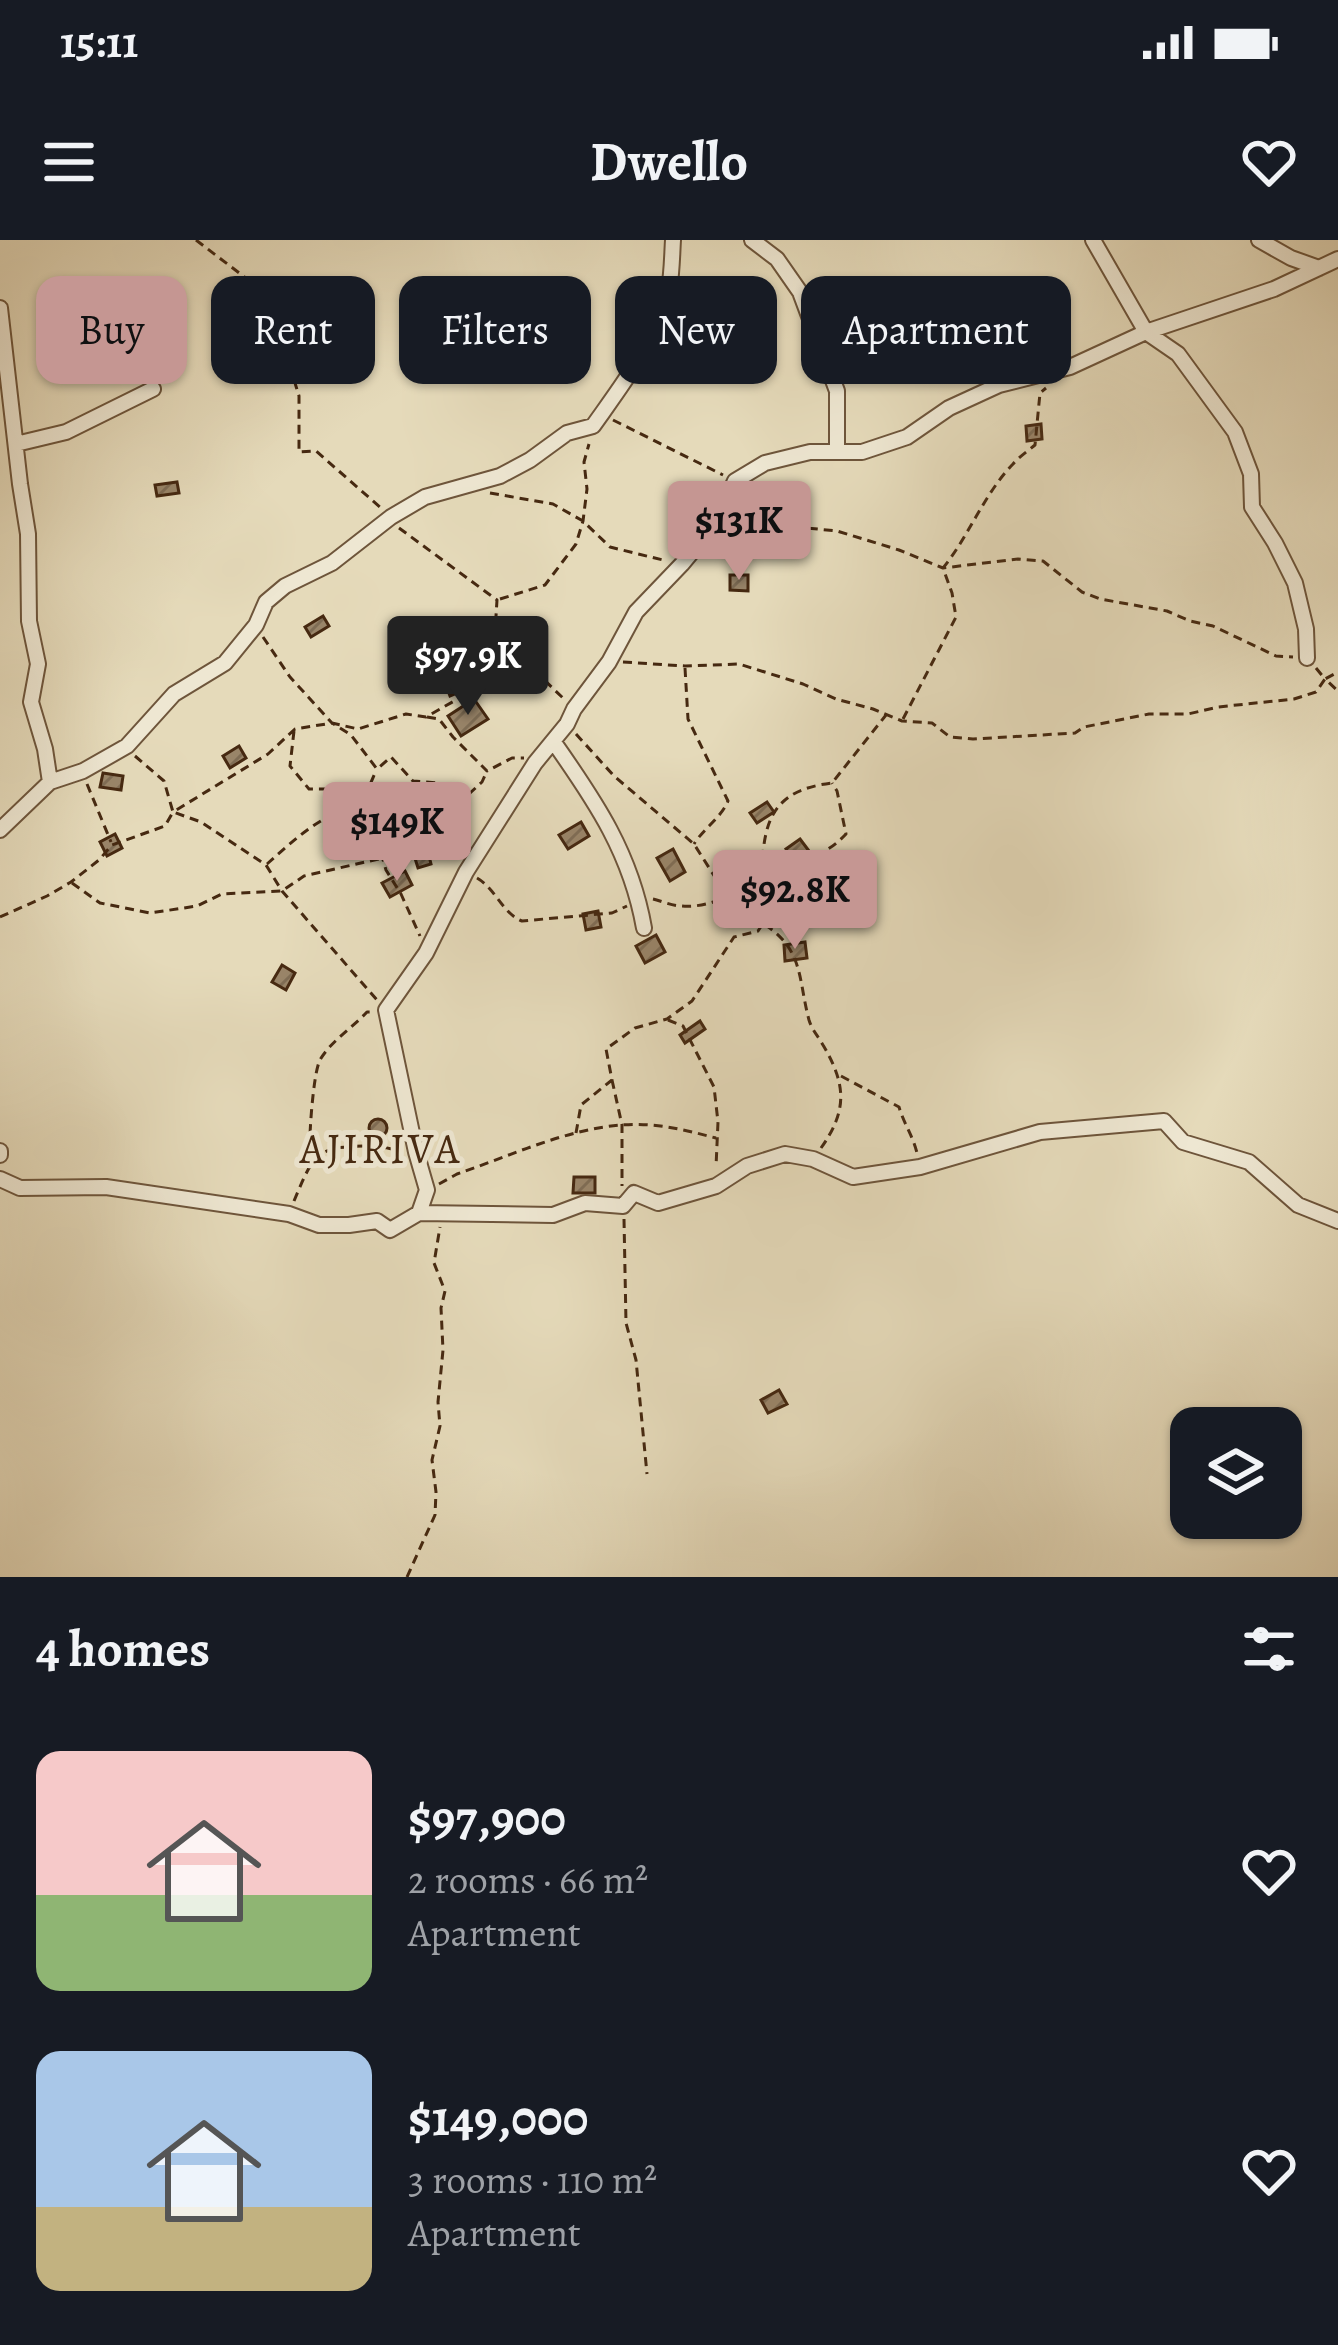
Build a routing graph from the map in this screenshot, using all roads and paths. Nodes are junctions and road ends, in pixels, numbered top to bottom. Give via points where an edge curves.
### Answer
1 (196, 240) edge
2 (673, 240) edge
3 (752, 240) edge
4 (1093, 240) edge
5 (1259, 240) edge
6 (1338, 259) edge
7 (1319, 268) junction
8 (0, 308) edge
9 (1146, 332) junction
10 (1071, 368) edge
11 (1007, 384) edge
12 (1051, 384) edge
13 (153, 389) dead end
14 (593, 426) junction
15 (16, 444) junction
16 (837, 452) junction
17 (735, 482) junction
18 (490, 493) dead end
19 (392, 517) junction
20 (583, 521) junction
21 (716, 524) junction
22 (682, 564) junction
23 (943, 568) junction
24 (497, 600) junction
25 (256, 625) junction
26 (1307, 658) junction
27 (609, 662) junction
28 (498, 666) junction
29 (685, 666) junction
30 (1338, 672) edge
31 (1325, 679) junction
32 (1338, 691) edge
33 (574, 709) junction
34 (887, 714) junction
35 (426, 717) junction
36 (902, 721) junction
37 (332, 724) junction
38 (566, 724) junction
39 (295, 729) junction
40 (553, 741) junction
41 (127, 746) junction
42 (535, 763) junction
43 (377, 770) junction
44 (83, 771) junction
45 (487, 771) junction
46 (50, 782) junction
47 (832, 783) junction
48 (356, 807) junction
49 (173, 812) junction
50 (0, 830) edge
51 (694, 844) junction
52 (112, 845) junction
53 (383, 858) junction
54 (266, 865) junction
55 (466, 872) junction
56 (762, 874) junction
57 (754, 882) junction
58 (70, 883) junction
59 (282, 891) junction
60 (730, 894) junction
61 (639, 900) junction
62 (0, 916) edge
63 (764, 923) junction
64 (644, 928) dead end
65 (426, 953) junction
66 (386, 1010) junction
67 (667, 1019) junction
68 (839, 1075) junction
69 (612, 1080) junction
70 (622, 1125) junction
71 (576, 1133) junction
72 (716, 1138) junction
73 (416, 1151) junction
74 (813, 1159) junction
75 (310, 1162) junction
76 (920, 1167) junction
77 (0, 1179) edge
78 (716, 1186) junction
79 (427, 1190) junction
80 (623, 1206) junction
81 (419, 1213) junction
82 (289, 1214) junction
83 (1338, 1221) edge
84 (647, 1474) dead end
85 (407, 1577) edge

1 - 19 path via 268,295 298,396 299,452 316,451
2 - 14 street via 665,302
3 - 16 street via 800,292 837,391
4 - 9 street
5 - 7 street
6 - 7 street
7 - 9 street
8 - 15 street
9 - 10 street
9 - 26 street via 1178,354 1235,432 1251,474 1252,507 1295,583
11 - 16 street via 907,436
12 - 23 path via 1040,393 1035,446 1012,464
13 - 15 street via 66,432
14 - 17 path via 612,419
14 - 19 street via 567,433 500,476 424,497
14 - 20 path
15 - 46 street via 38,664 31,702
16 - 17 street via 765,463
17 - 21 street
18 - 20 path via 553,504
19 - 24 path
19 - 25 street via 332,563 285,586
20 - 22 path via 610,547
20 - 24 path via 545,585
21 - 22 street
21 - 23 path via 753,517 837,531
22 - 27 street via 637,612
23 - 26 path via 1043,561 1100,599 1167,611 1276,656
23 - 36 path via 956,617
24 - 28 path
25 - 37 path
25 - 41 street via 225,663 174,694
26 - 31 path
27 - 29 path
27 - 33 street
28 - 33 path via 520,664 538,674
28 - 35 path
29 - 34 path via 739,664
29 - 51 path via 688,718 728,801
30 - 31 path
31 - 32 path
31 - 36 path via 1316,692 1294,699 1149,714 1055,735 950,737 932,723
33 - 38 street
34 - 36 path
34 - 47 path
35 - 37 path via 406,714 358,729
35 - 45 path via 439,719
37 - 39 path
37 - 43 path
38 - 40 street
38 - 51 path
39 - 48 path via 290,766 309,788 346,785
39 - 49 path
40 - 42 street
40 - 61 street via 593,797
41 - 44 street
41 - 49 path via 164,781
42 - 45 path via 512,758
42 - 55 street
43 - 45 path via 391,757 413,781 462,795
43 - 48 path
44 - 46 street
44 - 52 path
46 - 50 street
47 - 56 path via 812,785 772,814
47 - 56 path via 846,834 820,855 785,853
48 - 53 path
48 - 54 path via 314,826
49 - 52 path via 165,826
49 - 54 path
51 - 60 path
52 - 58 path
53 - 59 path via 304,876
53 - 65 path
54 - 59 path
55 - 61 path via 522,921 612,913
55 - 65 street
56 - 57 path
57 - 60 path
57 - 63 path via 768,908
58 - 59 path via 100,903 150,913 222,894
58 - 62 path
59 - 66 path
60 - 61 path via 705,906
61 - 64 street
63 - 67 path via 734,937 692,1001
63 - 68 path via 793,951 810,1026
65 - 66 street
66 - 73 street
66 - 75 path via 367,1012 316,1066
67 - 69 path via 635,1028 606,1049
67 - 72 path via 682,1026 714,1087
68 - 74 path via 840,1111
68 - 76 path via 899,1107
69 - 70 path
69 - 71 path via 581,1105
70 - 71 path
70 - 72 path
70 - 80 path
71 - 79 path
72 - 78 path
73 - 75 path via 340,1147
73 - 79 street
74 - 76 street via 853,1178
74 - 78 street via 785,1154
75 - 82 path
76 - 83 street via 1040,1132 1164,1121 1183,1142 1249,1162 1298,1205
77 - 82 street via 20,1188 106,1187
78 - 80 street via 658,1203 634,1193
79 - 81 street
80 - 81 street via 585,1203 553,1215
80 - 84 path via 626,1323
81 - 82 street via 390,1230 377,1221 319,1225
81 - 85 path via 440,1226 434,1263 445,1291 435,1515

